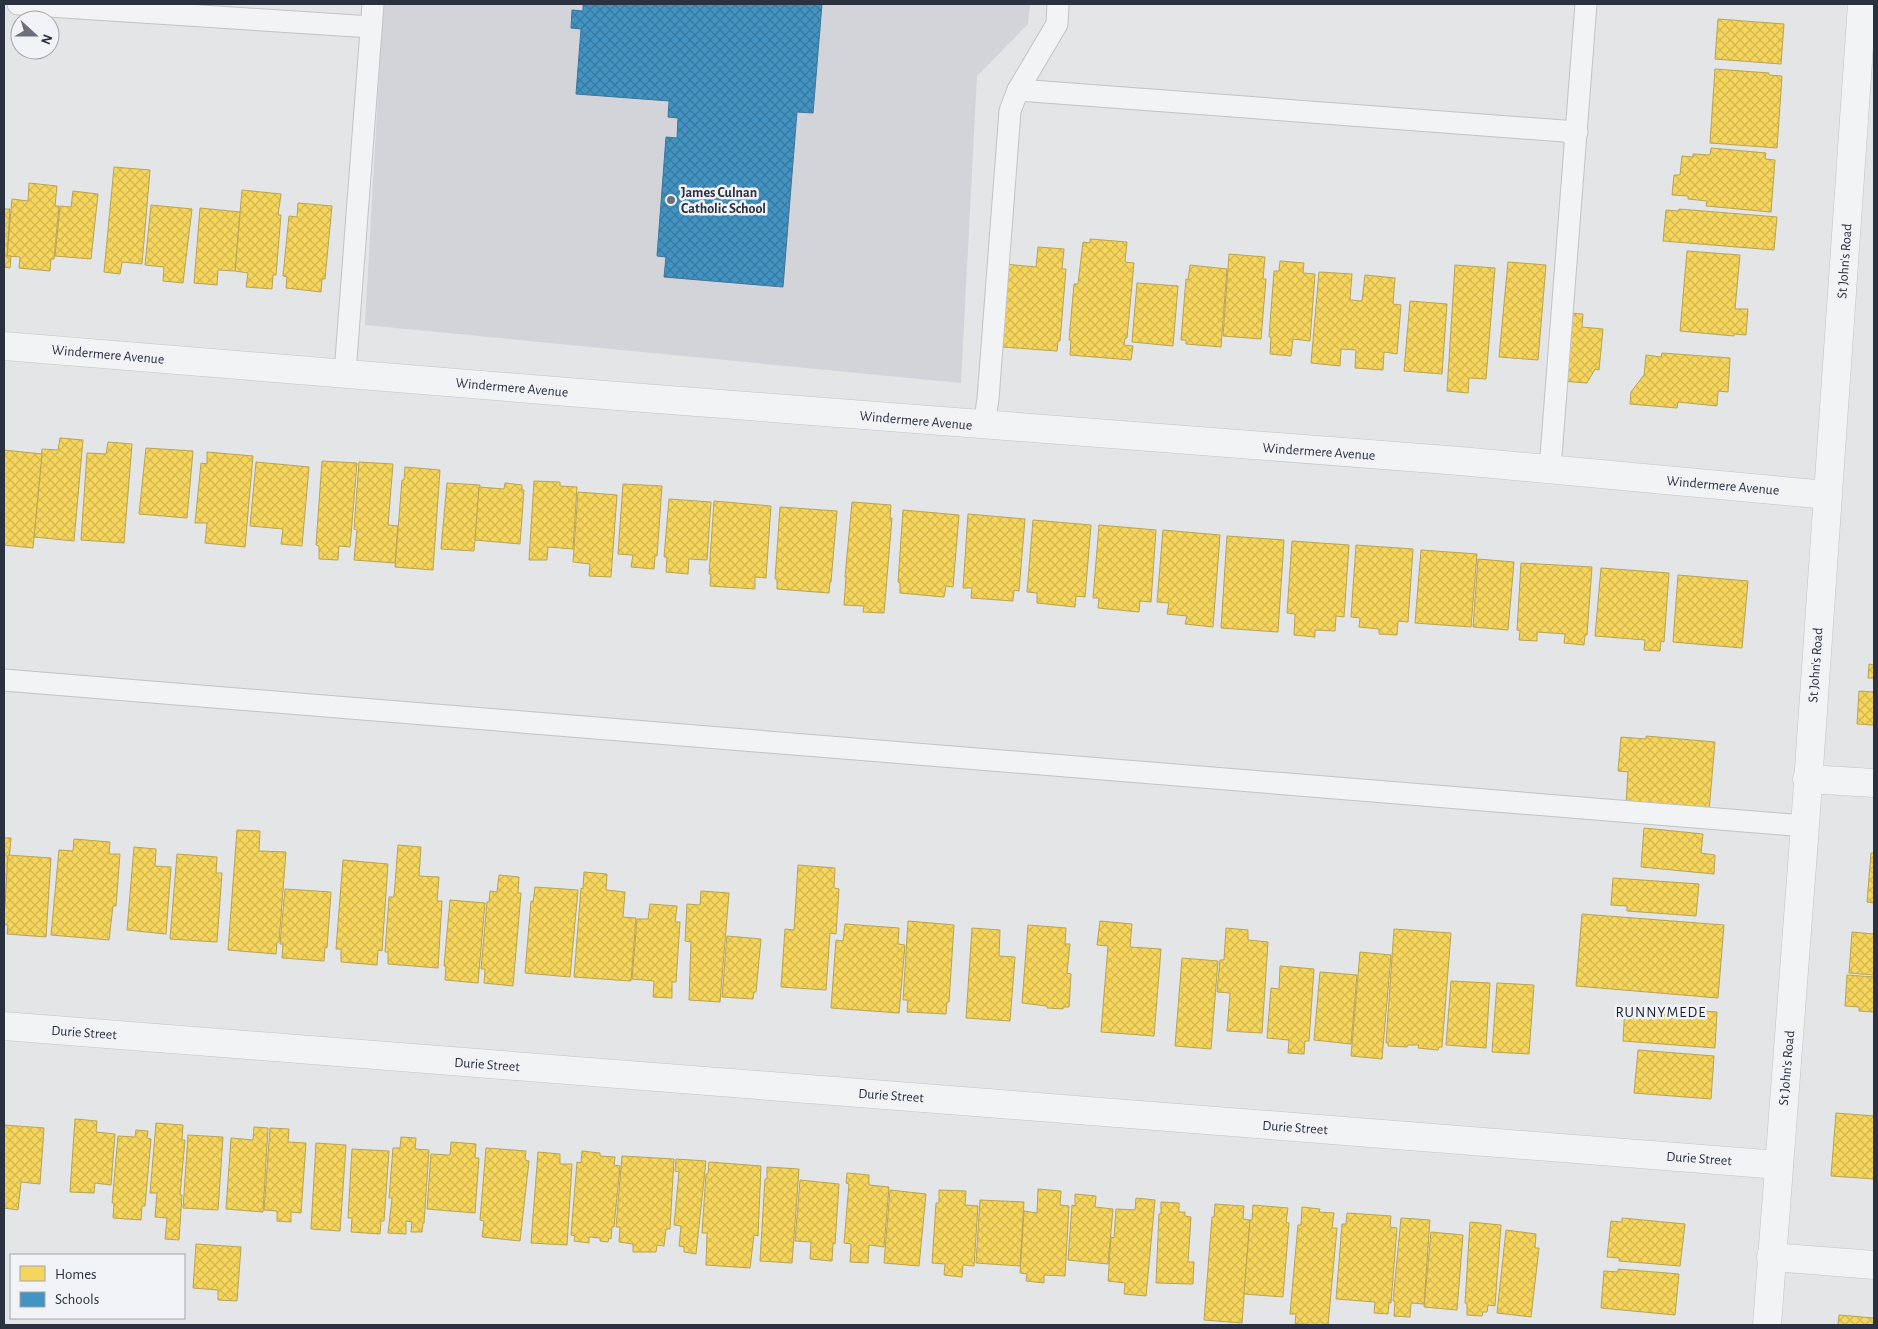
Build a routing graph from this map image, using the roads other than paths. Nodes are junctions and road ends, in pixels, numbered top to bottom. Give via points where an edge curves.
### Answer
1 (18, 4) edge
2 (373, 4) edge
3 (1058, 4) edge
4 (1586, 4) edge
5 (1862, 4) edge
6 (371, 27) junction
7 (1018, 90) junction
8 (1577, 132) junction
9 (4, 346) edge
10 (346, 373) junction
11 (984, 425) junction
12 (1550, 469) junction
13 (1827, 495) junction
14 (4, 680) edge
15 (1807, 778) junction
16 (1874, 784) edge
17 (1805, 826) junction
18 (4, 1026) edge
19 (1779, 1165) junction
20 (1771, 1257) junction
21 (1874, 1265) edge
22 (1767, 1325) edge

1 - 6 lane
2 - 6 lane
3 - 7 lane via 1057,24
4 - 8 lane
5 - 13 street, St John's Road
6 - 10 lane
7 - 8 lane
7 - 11 lane via 1010,111
8 - 12 lane
9 - 10 street, Windermere Avenue
10 - 11 street, Windermere Avenue
11 - 12 street, Windermere Avenue
12 - 13 street, Windermere Avenue
13 - 15 street, St John's Road
14 - 17 lane
15 - 16 street
15 - 17 street, St John's Road
17 - 19 street, St John's Road
18 - 19 street, Durie Street
19 - 20 street, St John's Road
20 - 21 street
20 - 22 street, St John's Road

